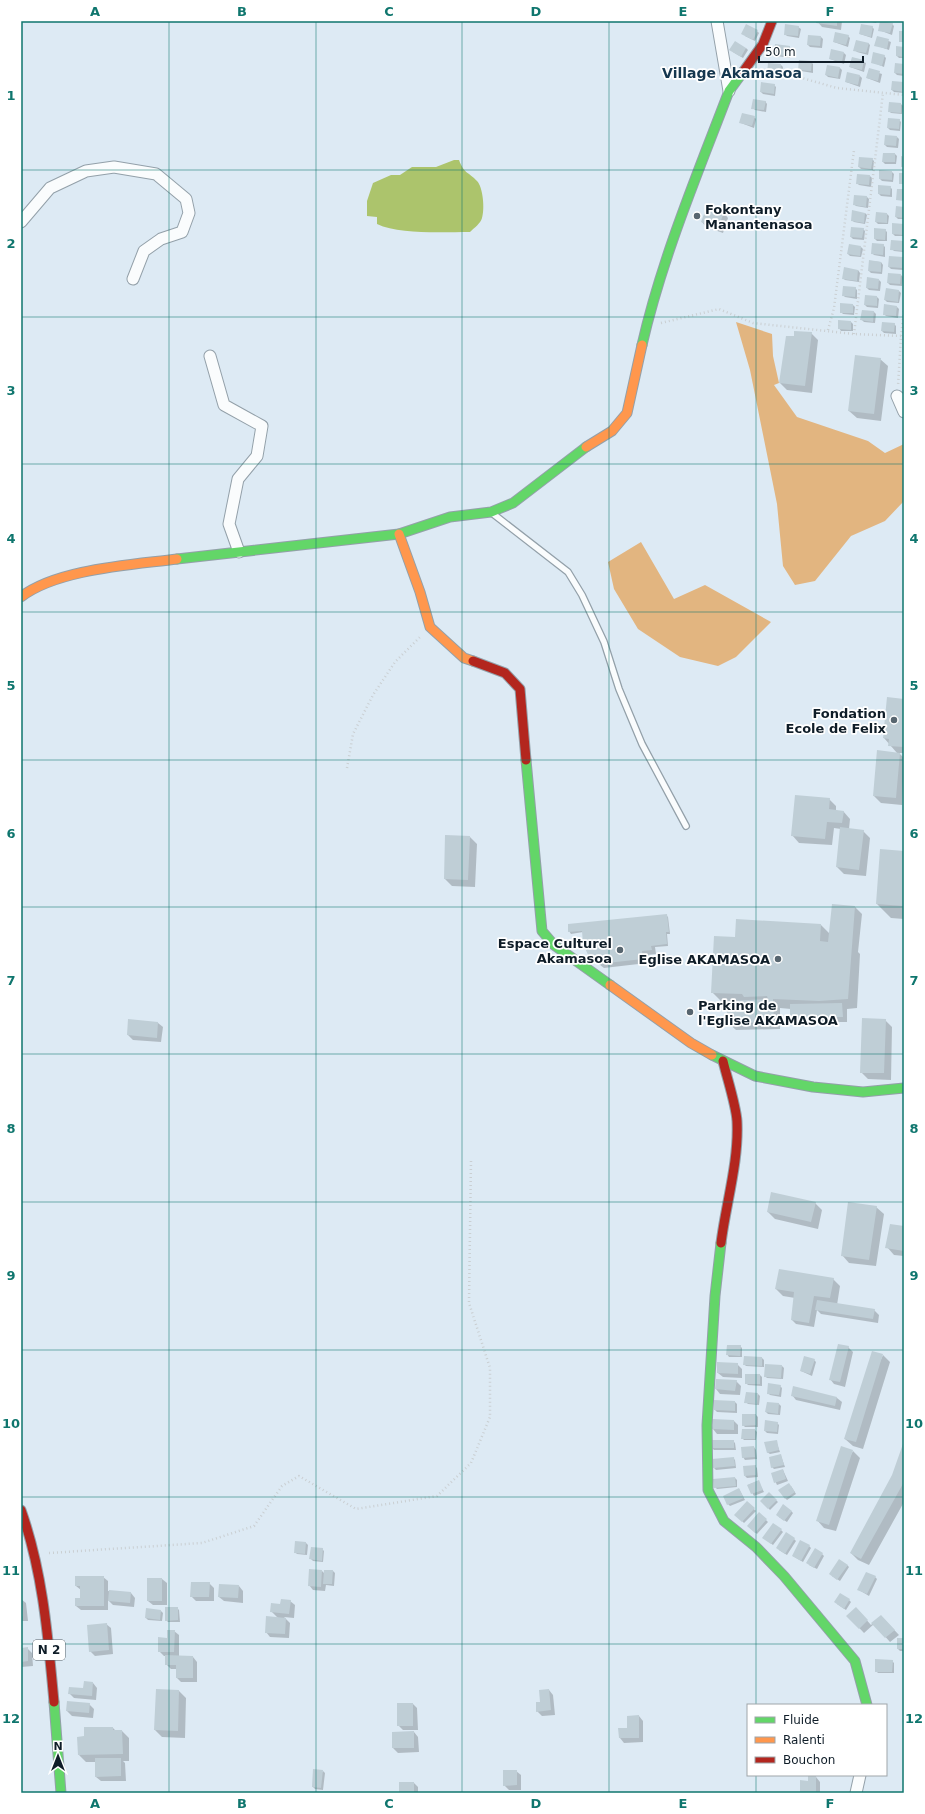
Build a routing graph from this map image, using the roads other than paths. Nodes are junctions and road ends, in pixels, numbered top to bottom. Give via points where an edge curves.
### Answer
1 (717, 21) edge
2 (772, 21) edge
3 (729, 91) junction
4 (21, 222) edge
5 (133, 278) dead end
6 (210, 356) dead end
7 (901, 399) edge
8 (904, 412) edge
9 (490, 512) junction
10 (399, 534) junction
11 (239, 552) junction
12 (21, 597) edge
13 (686, 826) dead end
14 (723, 1061) junction
15 (904, 1088) edge
16 (21, 1510) edge
17 (867, 1704) edge
18 (860, 1776) edge
19 (61, 1793) edge
20 (856, 1793) edge

1 - 3 street
2 - 3 street via 763,44
3 - 9 street via 674,235 648,321 627,413 612,431 587,446 513,503
4 - 5 street via 50,188 86,171 114,166 156,174 186,199 189,213 182,232 161,239 144,251
6 - 11 street via 224,405 262,426 257,456 238,479 229,524
7 - 8 street
9 - 10 street via 450,517
9 - 13 lane via 568,572 604,642 642,744
10 - 11 street
10 - 14 street via 430,627 464,658 504,673 520,689 542,931 554,945 691,1043
11 - 12 street via 60,577 30,590
14 - 15 street via 755,1076 813,1087 863,1092
14 - 17 street via 737,1120 734,1168 725,1214 715,1296 707,1425 708,1490 724,1521 756,1547 784,1576 855,1662
16 - 19 street, N 2 via 35,1554 46,1621
18 - 20 street

